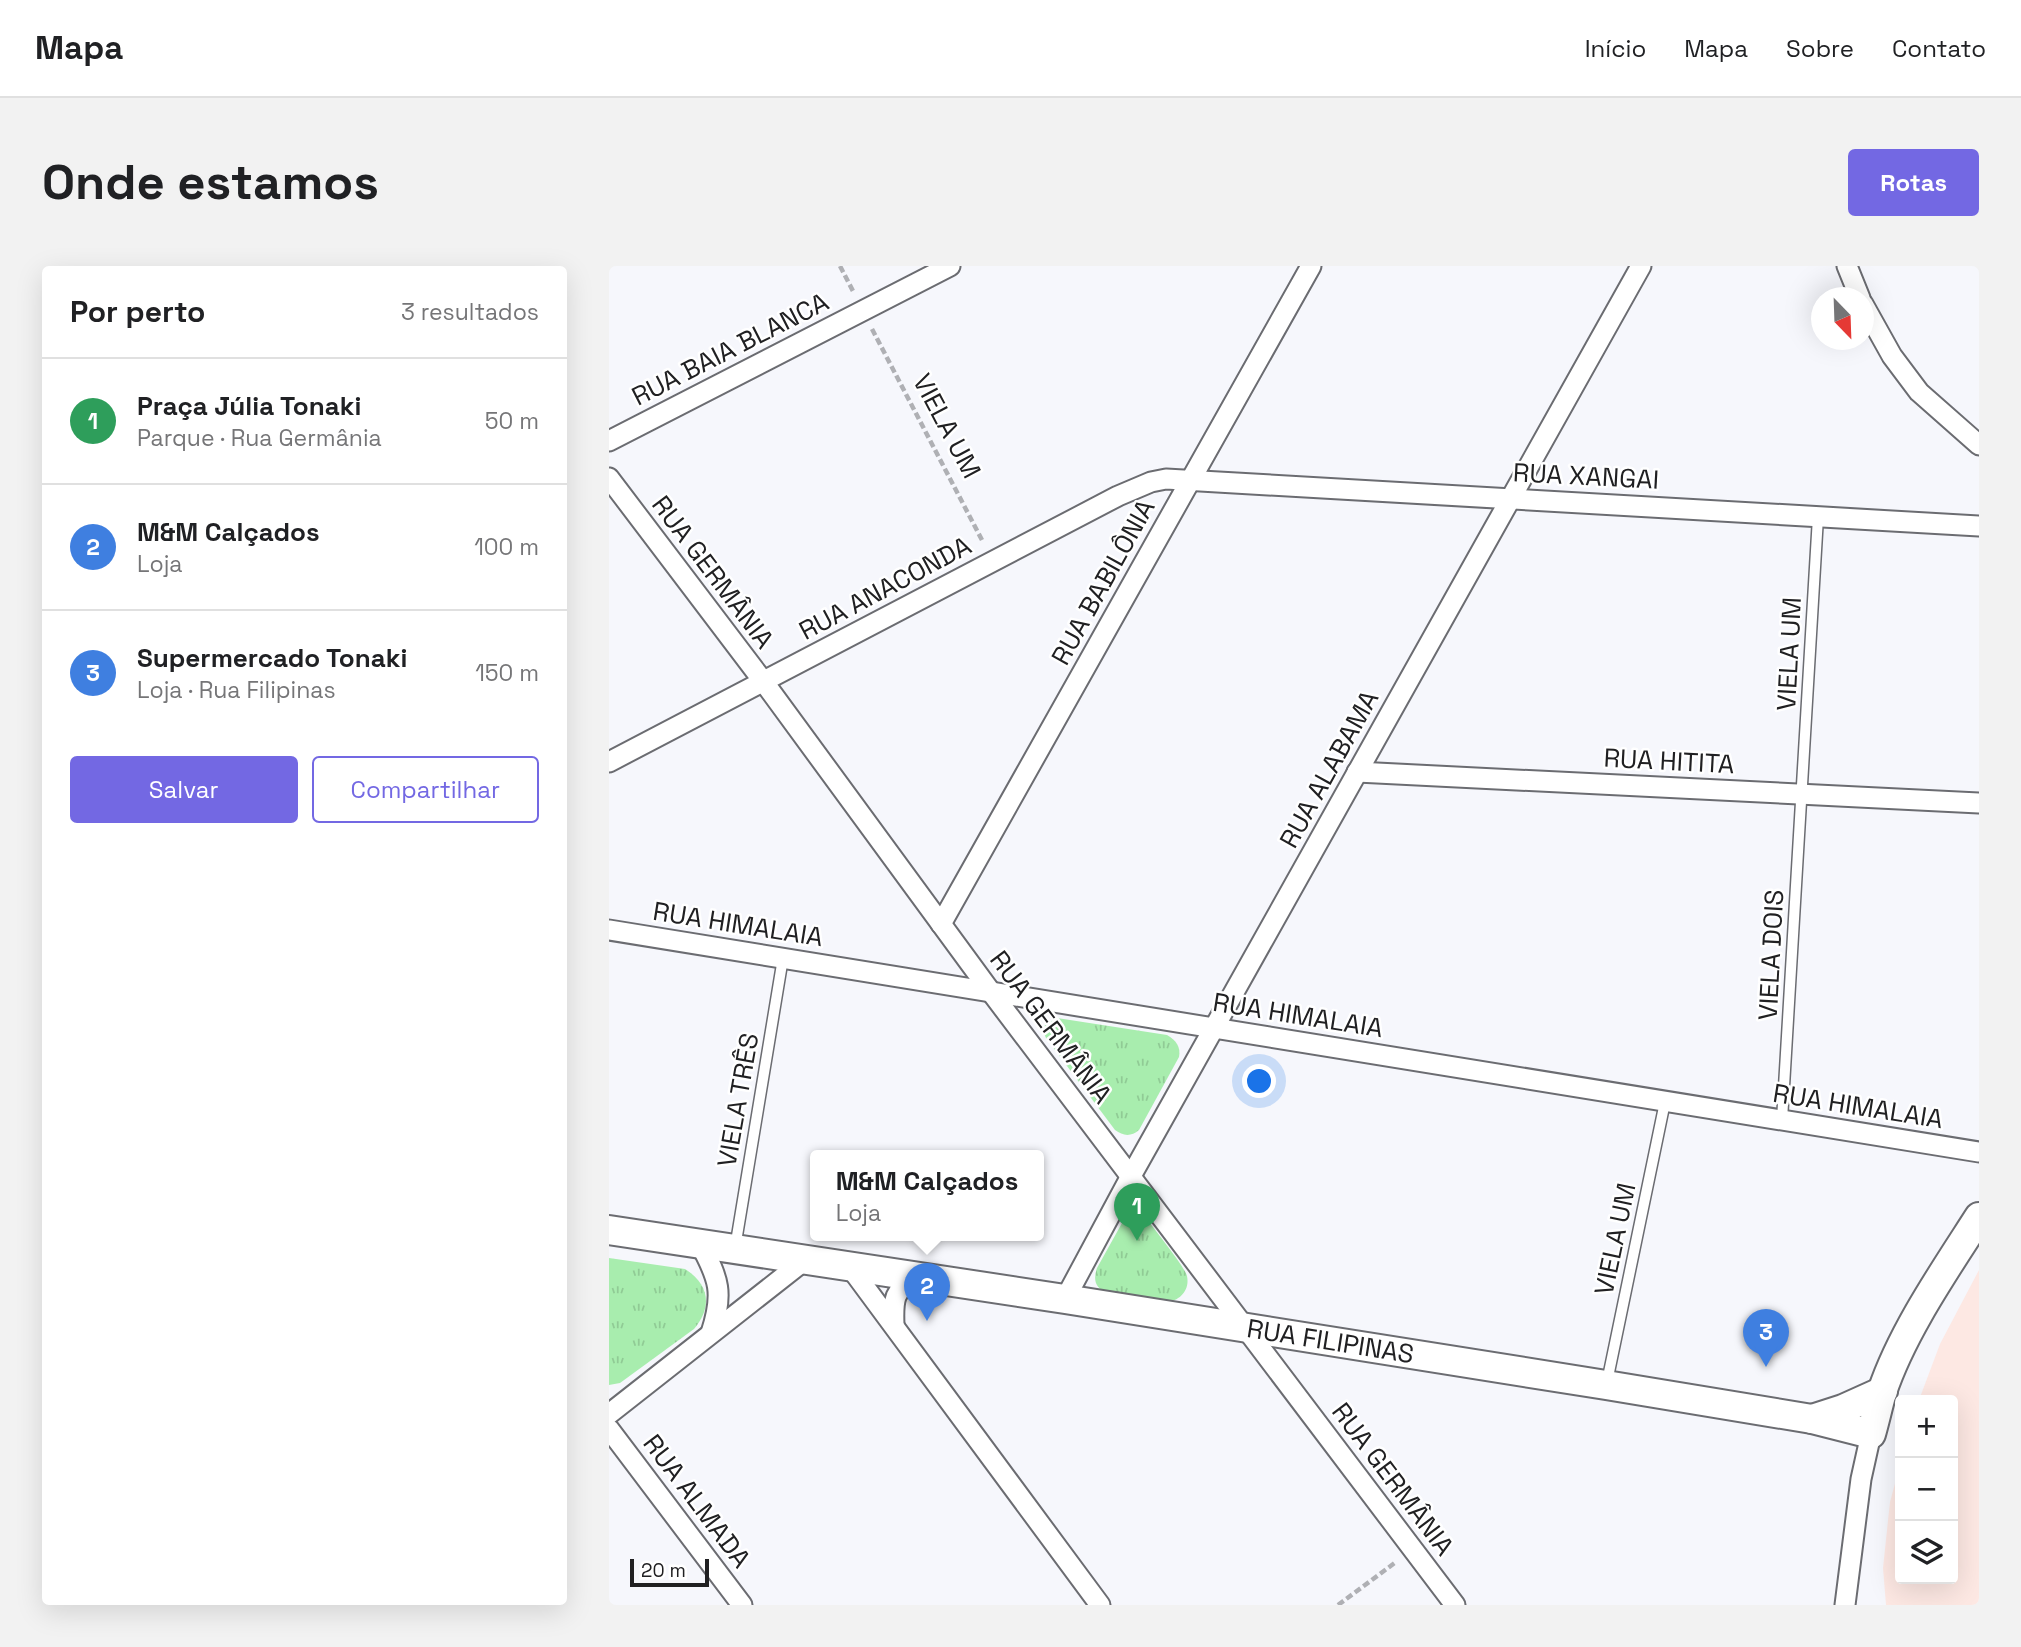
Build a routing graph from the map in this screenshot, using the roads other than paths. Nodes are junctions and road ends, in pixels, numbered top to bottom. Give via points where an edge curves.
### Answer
1 (950, 266) edge
2 (1311, 266) edge
3 (1641, 266) edge
4 (1847, 266) edge
5 (1856, 287) edge
6 (1874, 323) edge
7 (609, 441) edge
8 (1979, 445) edge
9 (609, 478) edge
10 (1190, 480) junction
11 (1511, 498) junction
12 (1818, 517) junction
13 (1979, 526) edge
14 (763, 681) junction
15 (609, 762) edge
16 (1357, 772) junction
17 (1802, 793) junction
18 (1979, 803) edge
19 (941, 924) junction
20 (609, 930) edge
21 (783, 958) junction
22 (991, 992) junction
23 (1215, 1028) junction
24 (1665, 1101) junction
25 (1783, 1120) junction
26 (1979, 1152) edge
27 (1131, 1176) junction
28 (1979, 1217) edge
29 (609, 1230) edge
30 (700, 1244) junction
31 (735, 1249) junction
32 (805, 1260) junction
33 (850, 1266) junction
34 (918, 1277) junction
35 (1065, 1299) junction
36 (894, 1325) junction
37 (1248, 1329) junction
38 (711, 1333) junction
39 (1607, 1385) junction
40 (1883, 1391) junction
41 (609, 1413) edge
42 (1812, 1419) junction
43 (609, 1429) edge
44 (1871, 1434) junction
45 (1845, 1604) edge
46 (743, 1605) edge
47 (1100, 1605) edge
48 (1455, 1605) edge

1 - 7 street, RUA BAIA BLANCA
2 - 10 street, RUA BABILÔNIA
3 - 11 street, RUA ALABAMA
4 - 5 street
6 - 8 street via 1919,391
9 - 14 street, RUA GERMÂNIA
10 - 11 street, RUA XANGAI
10 - 14 street, RUA ANACONDA via 1166,480 1118,496
10 - 19 street, RUA BABILÔNIA
11 - 12 street, RUA XANGAI
11 - 16 street, RUA ALABAMA
12 - 13 street, RUA XANGAI
12 - 17 lane, VIELA UM
14 - 15 street, RUA ANACONDA
14 - 19 street, RUA GERMÂNIA
16 - 17 street, RUA HITITA
16 - 23 street, RUA ALABAMA
17 - 18 street, RUA HITITA
17 - 25 lane, VIELA DOIS
19 - 22 street, RUA GERMÂNIA
20 - 21 street, RUA HIMALAIA
21 - 22 street, RUA HIMALAIA
21 - 31 lane, VIELA TRÊS
22 - 23 street, RUA HIMALAIA
22 - 27 street, RUA GERMÂNIA
23 - 24 street, RUA HIMALAIA
23 - 27 street, RUA ALABAMA
24 - 25 street, RUA HIMALAIA
24 - 39 lane, VIELA UM
25 - 26 street, RUA HIMALAIA
27 - 35 street, RUA ALABAMA
27 - 37 street, RUA GERMÂNIA
28 - 40 main road via 1928,1298
29 - 30 main road, RUA FILIPINAS
30 - 31 main road, RUA FILIPINAS
30 - 38 street via 720,1292
31 - 32 main road, RUA FILIPINAS
32 - 33 main road, RUA FILIPINAS
32 - 38 street
33 - 34 main road, RUA FILIPINAS
33 - 36 street
34 - 35 main road, RUA FILIPINAS
34 - 36 street via 898,1290
35 - 37 main road, RUA FILIPINAS
36 - 47 street
37 - 39 main road, RUA FILIPINAS
37 - 48 street, RUA GERMÂNIA
38 - 41 street
39 - 42 main road, RUA FILIPINAS
40 - 42 main road, RUA FILIPINAS
40 - 44 main road
42 - 44 main road, RUA FILIPINAS
43 - 46 street, RUA ALMADA
44 - 45 street

